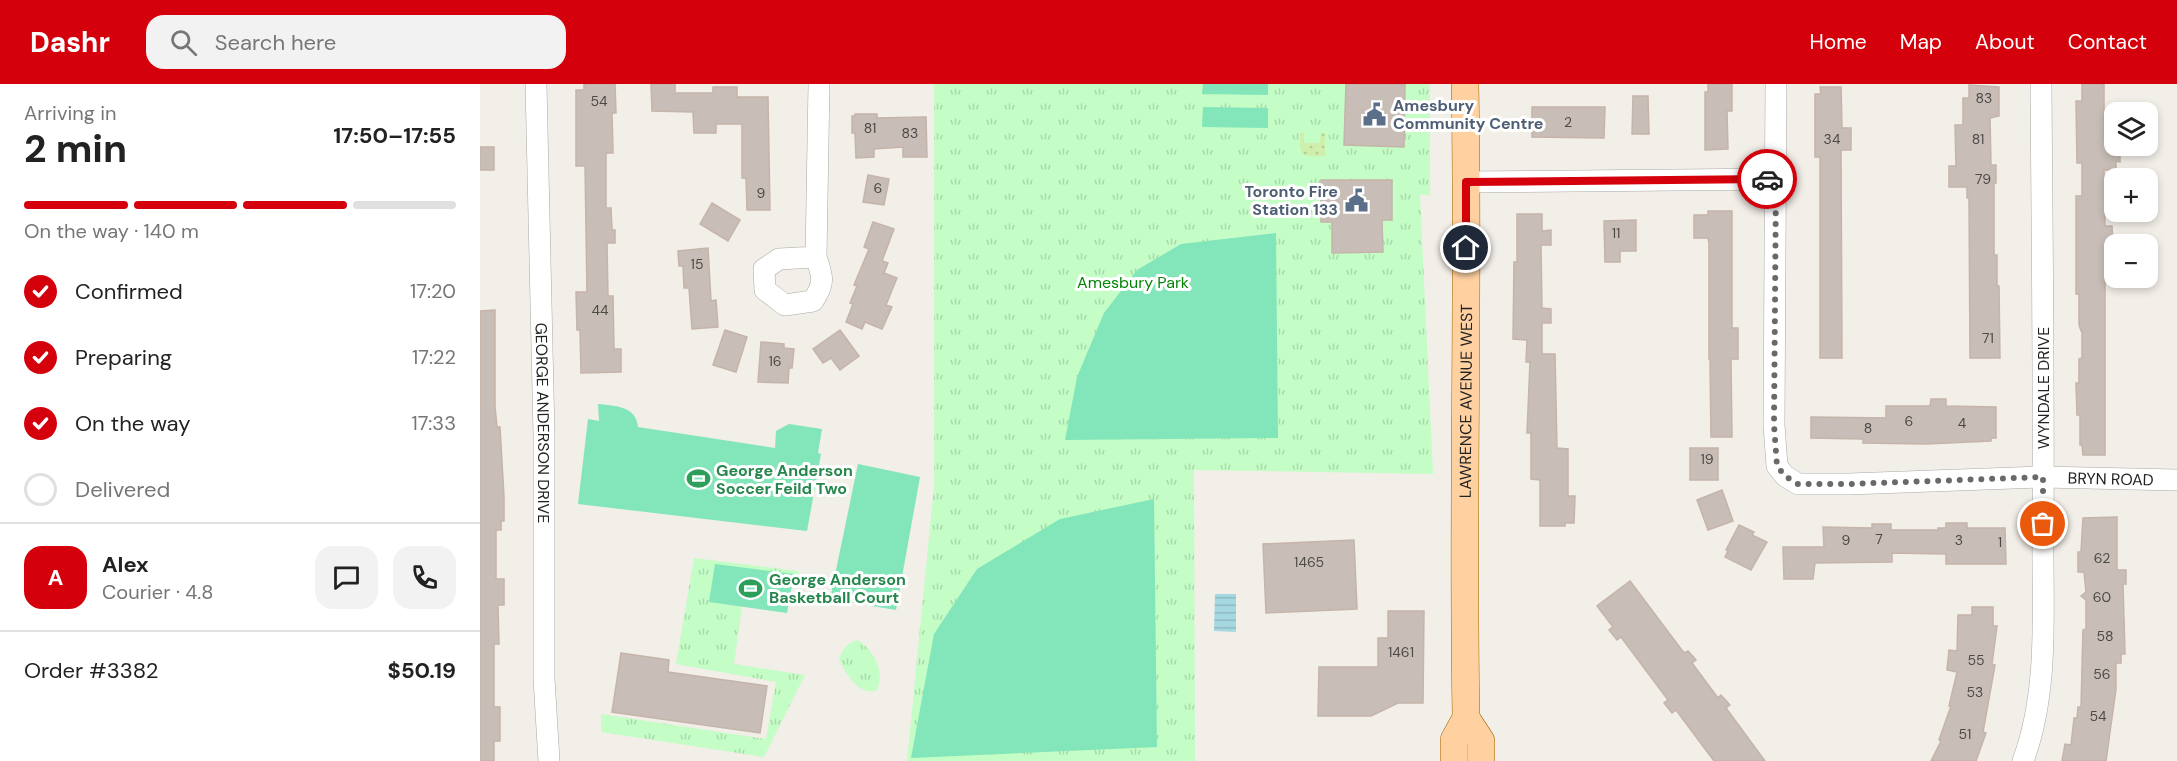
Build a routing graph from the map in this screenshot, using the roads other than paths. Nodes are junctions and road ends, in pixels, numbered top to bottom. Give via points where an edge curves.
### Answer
1 (536, 84) edge
2 (819, 84) edge
3 (1465, 84) edge
4 (1776, 84) edge
5 (2041, 84) edge
6 (1776, 179) junction
7 (1466, 182) junction
8 (816, 257) dead end
9 (2043, 477) junction
10 (2177, 480) edge
11 (1466, 718) junction
12 (549, 761) edge
13 (1454, 761) edge
14 (1481, 761) edge
15 (2022, 761) edge

1 - 12 street, GEORGE ANDERSON DRIVE via 544,435 544,679
2 - 8 street
3 - 7 main road, LAWRENCE AVENUE WEST
4 - 6 street, BRYN ROAD
5 - 9 street, WYNDALE DRIVE
6 - 7 street
6 - 9 street, BRYN ROAD via 1774,425 1777,466 1785,476 1798,484
7 - 11 main road, LAWRENCE AVENUE WEST
9 - 10 street, BRYN ROAD
9 - 15 street, WYNDALE DRIVE via 2040,682
11 - 13 main road, LAWRENCE AVENUE WEST via 1454,740
11 - 14 main road via 1481,741

